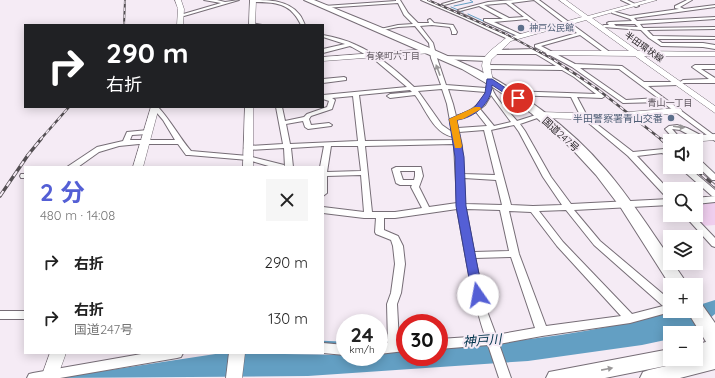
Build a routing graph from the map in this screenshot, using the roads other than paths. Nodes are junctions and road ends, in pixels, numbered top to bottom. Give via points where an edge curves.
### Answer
1 (178, 0) edge
2 (206, 0) edge
3 (237, 0) edge
4 (308, 0) edge
5 (406, 0) edge
6 (435, 0) edge
7 (461, 0) edge
8 (483, 0) edge
9 (532, 0) edge
10 (536, 0) edge
11 (562, 0) edge
12 (566, 0) edge
13 (623, 0) edge
14 (690, 0) edge
15 (253, 1) edge
16 (399, 1) edge
17 (424, 1) edge
18 (649, 1) edge
19 (417, 2) dead end
20 (506, 2) junction
21 (226, 3) junction
22 (488, 3) junction
23 (444, 4) junction
24 (480, 5) junction
25 (637, 6) junction
26 (715, 6) edge
27 (324, 7) junction
28 (700, 8) junction
29 (460, 10) junction
30 (684, 10) junction
31 (614, 12) junction
32 (715, 14) edge
33 (182, 15) junction
34 (478, 16) dead end
35 (630, 17) junction
36 (527, 18) junction
37 (590, 18) junction
38 (701, 18) junction
39 (715, 18) edge
40 (483, 19) dead end
41 (508, 20) junction
42 (395, 22) dead end
43 (413, 22) junction
44 (489, 22) junction
45 (636, 22) junction
46 (567, 23) junction
47 (180, 24) edge
48 (252, 24) edge
49 (303, 24) edge
50 (715, 25) edge
51 (604, 26) junction
52 (614, 26) junction
53 (715, 28) edge
54 (542, 29) junction
55 (642, 29) junction
56 (701, 29) junction
57 (378, 30) junction
58 (454, 33) dead end
59 (580, 33) junction
60 (520, 36) junction
61 (325, 37) edge
62 (652, 37) junction
63 (713, 38) edge
64 (336, 39) junction
65 (511, 39) junction
66 (324, 41) edge
67 (352, 44) junction
68 (715, 47) edge
69 (324, 51) edge
70 (495, 52) junction
71 (536, 52) junction
72 (550, 52) junction
73 (434, 53) junction
74 (608, 53) junction
75 (640, 53) junction
76 (715, 54) edge
77 (374, 56) junction
78 (324, 59) edge
79 (487, 59) junction
80 (574, 66) junction
81 (486, 67) junction
82 (715, 67) edge
83 (563, 68) junction
84 (344, 79) dead end
85 (324, 81) edge
86 (680, 82) junction
87 (643, 84) junction
88 (489, 85) junction
89 (444, 87) junction
90 (414, 90) junction
91 (509, 93) junction
92 (573, 95) junction
93 (356, 96) junction
94 (390, 96) dead end
95 (324, 97) edge
96 (324, 97) edge
97 (663, 100) junction
98 (332, 101) junction
99 (715, 105) edge
100 (155, 108) edge
101 (156, 108) edge
102 (249, 108) edge
103 (279, 108) edge
104 (477, 109) junction
105 (715, 110) edge
106 (678, 111) junction
107 (541, 115) junction
108 (584, 116) junction
109 (306, 119) junction
110 (453, 119) junction
111 (283, 123) junction
112 (516, 123) junction
113 (329, 125) dead end
114 (490, 128) junction
115 (148, 132) junction
116 (673, 134) edge
117 (698, 134) edge
118 (456, 136) junction
119 (705, 137) edge
120 (145, 142) junction
121 (180, 142) junction
122 (126, 143) junction
123 (361, 143) junction
124 (328, 144) junction
125 (287, 146) junction
126 (248, 148) junction
127 (663, 151) edge
128 (631, 154) junction
129 (248, 163) edge
130 (73, 166) edge
131 (138, 166) edge
132 (273, 166) edge
133 (289, 166) edge
134 (703, 167) edge
135 (324, 168) edge
136 (365, 173) junction
137 (324, 174) edge
138 (691, 174) edge
139 (461, 176) junction
140 (499, 178) junction
141 (715, 178) edge
142 (416, 182) dead end
143 (663, 188) edge
144 (715, 194) edge
145 (715, 199) edge
146 (703, 200) edge
147 (663, 202) edge
148 (626, 205) junction
149 (461, 206) junction
150 (506, 208) junction
151 (568, 208) junction
152 (533, 209) junction
153 (324, 210) edge
154 (427, 211) junction
155 (368, 215) junction
156 (380, 215) junction
157 (695, 222) edge
158 (715, 244) edge
159 (514, 254) junction
160 (470, 255) junction
161 (674, 278) edge
162 (663, 301) edge
163 (663, 309) edge
164 (0, 315) edge
165 (24, 315) edge
166 (700, 318) edge
167 (630, 319) junction
168 (396, 329) edge
169 (542, 331) junction
170 (713, 339) edge
171 (493, 340) junction
172 (448, 343) edge
173 (703, 347) edge
174 (324, 348) edge
175 (336, 349) edge
176 (58, 354) edge
177 (172, 354) edge
178 (237, 354) edge
179 (663, 358) edge
180 (715, 361) edge
181 (50, 375) junction
182 (505, 376) edge
183 (34, 378) edge
184 (234, 378) edge
185 (554, 378) edge
186 (650, 378) edge

1 - 33 street
2 - 21 street
3 - 21 street
4 - 27 highway, 国道247号
5 - 16 street
6 - 23 street
7 - 23 street
8 - 22 street
9 - 20 street
10 - 46 street
11 - 37 street, 半田環状線
12 - 37 street, 半田環状線
13 - 25 street
14 - 30 street via 678,7
15 - 48 street
15 - 49 street via 268,1 285,6 297,14
16 - 27 street
16 - 43 street
17 - 19 street
17 - 65 street
18 - 25 street
20 - 22 street
20 - 36 street
21 - 33 street
22 - 24 street
23 - 29 street
24 - 29 street
24 - 41 street
25 - 31 street
26 - 28 street
27 - 57 highway, 国道247号
28 - 30 street
28 - 32 street
29 - 34 street
30 - 35 street
30 - 38 street
31 - 35 street
31 - 37 street
33 - 47 street
35 - 45 street
36 - 41 street
36 - 54 street
37 - 46 street
37 - 51 street, 半田環状線
37 - 75 street, 半田環状線
38 - 39 street
38 - 45 street
38 - 50 street
40 - 44 street
41 - 44 street
42 - 43 street
43 - 57 street
43 - 58 street via 451,26 456,32
43 - 73 street via 426,35
44 - 60 street
45 - 52 street via 609,23
45 - 55 street
46 - 54 street
46 - 59 street
51 - 52 street
51 - 75 street, 半田環状線
52 - 55 street
53 - 56 street
54 - 60 street
55 - 56 street
55 - 62 street
56 - 63 street
57 - 73 highway, 国道247号
59 - 72 street via 537,46
59 - 74 street
60 - 65 street
61 - 64 street
62 - 63 street
62 - 68 street via 661,44
64 - 66 street
64 - 67 street
65 - 70 street
67 - 69 street
67 - 77 street
70 - 71 street
70 - 79 street
71 - 72 street
71 - 83 street
72 - 74 street
72 - 80 street
73 - 77 street
73 - 79 street
73 - 88 highway, 国道247号
89 -> 73 street
74 - 75 street
75 - 76 street
75 - 86 street, 半田環状線
77 - 78 street
77 - 90 street
79 - 81 street
80 - 87 street via 620,66
80 - 97 street via 625,102
81 - 83 street
81 - 88 street
82 - 86 street via 695,67 715,81
83 - 92 street via 602,96
84 - 85 street
86 - 87 street
86 - 99 street, 半田環状線
86 - 105 street, 半田環状線
87 - 97 street
88 - 89 street
88 - 91 highway, 国道247号
88 - 104 street via 483,102
88 - 112 street via 500,105
89 - 90 street
89 - 110 street
90 - 93 street
90 - 94 street
90 - 118 street via 443,130 450,136
91 - 92 street
91 - 107 highway, 国道247号
92 - 108 street
93 - 95 street
93 - 98 street
93 - 123 street
96 - 98 street
97 - 106 street
98 - 109 street via 330,108 309,115
100 - 115 street
101 - 121 street
102 - 126 street
103 - 111 street
104 - 110 street
104 - 114 street
106 - 108 street
106 - 119 street
107 - 108 street
107 - 112 street
107 - 148 highway, 国道247号 via 601,172
108 - 128 street
109 - 111 street
109 - 113 street via 308,127
110 - 118 street
111 - 125 street
112 - 114 street
112 - 151 street
114 - 118 street
114 - 140 street
115 - 120 street
115 - 122 street via 129,133
116 -> 117 street via 669,128 682,127
118 - 123 street
118 - 139 street
120 - 121 street
120 - 122 street
120 - 131 street
121 - 129 street via 189,153
122 - 130 street via 98,150
123 - 124 street
123 - 136 street
124 - 125 street
124 - 135 street
125 - 126 street
125 - 133 street
126 - 129 street
127 - 128 street
128 - 143 street
129 - 132 street
134 - 141 street
136 - 137 street
136 - 155 street
138 - 144 street
139 - 140 street
139 - 149 street
140 - 150 street
142 - 154 street via 415,187
145 - 146 street
147 - 148 street
148 - 151 street
148 - 161 highway, 国道247号
149 - 150 street
149 - 154 street
149 - 160 street
150 - 152 street
150 - 159 street
151 - 152 street
151 - 162 street via 597,243
152 - 167 street via 560,244
153 - 155 street
154 - 156 street
155 - 156 street
156 - 168 street via 379,232 395,238 399,255 400,271 392,304
157 - 158 street
159 - 160 street
159 - 169 street
160 - 171 street via 482,311
163 - 167 street
164 - 165 street
166 - 170 highway
167 - 169 street
169 - 171 street
170 - 173 main road
171 - 172 street
171 - 182 street
174 - 175 street
176 - 181 street
177 - 181 street
178 - 184 street
185 -> 179 main road
180 - 186 main road
181 - 183 street

